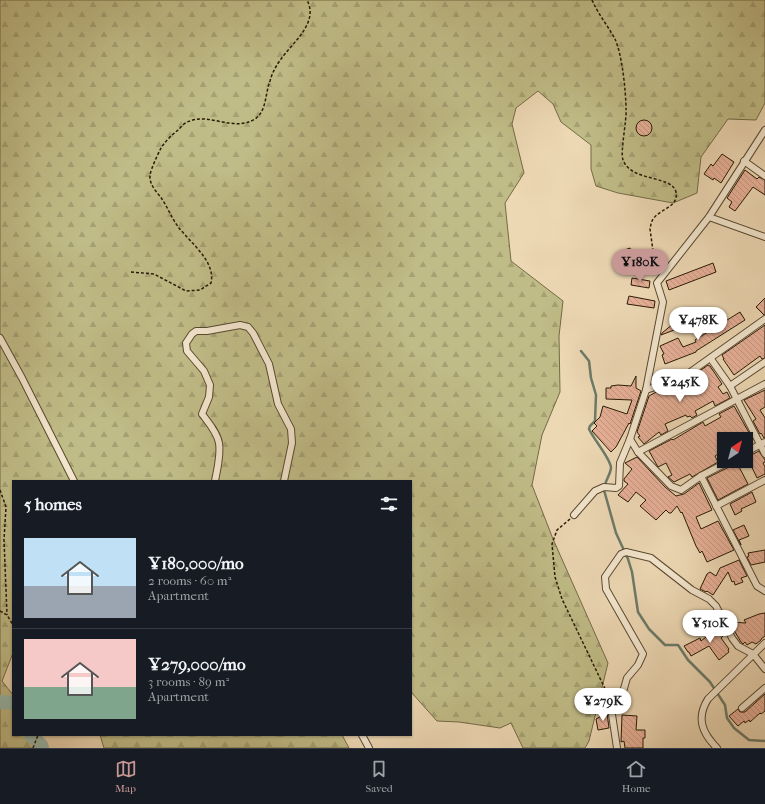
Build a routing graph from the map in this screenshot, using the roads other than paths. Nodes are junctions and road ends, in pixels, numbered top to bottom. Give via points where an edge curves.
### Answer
1 (765, 130) edge
2 (744, 161) junction
3 (765, 176) edge
4 (708, 217) junction
5 (765, 236) edge
6 (765, 319) edge
7 (0, 338) edge
8 (711, 359) junction
9 (765, 362) edge
10 (765, 384) edge
11 (730, 386) junction
12 (646, 390) junction
13 (736, 400) junction
14 (630, 439) junction
15 (763, 444) edge
16 (753, 449) edge
17 (638, 452) junction
18 (765, 454) edge
19 (717, 468) edge
20 (701, 476) junction
21 (73, 480) edge
22 (215, 480) edge
23 (284, 480) edge
24 (765, 480) edge
25 (716, 506) junction
26 (574, 515) road end
27 (765, 591) edge
28 (765, 643) edge
29 (753, 654) junction
30 (765, 669) edge
31 (765, 688) edge
32 (742, 708) dead end
33 (362, 736) edge
34 (368, 748) edge
35 (617, 748) edge
36 (717, 748) edge

1 - 2 street
2 - 3 street
2 - 4 street
4 - 5 street
4 - 12 street via 657,283 663,302
6 - 8 street
7 - 21 street
8 - 11 street
8 - 12 street via 682,378
9 - 11 street
10 - 13 street
11 - 13 street
12 - 14 street
13 - 15 street
13 - 17 street
14 - 17 street
14 - 26 street via 620,463 619,486 604,487 595,491
15 - 16 street
15 - 18 street
17 - 20 street via 671,486 681,490
19 - 20 street
20 - 25 street
22 - 23 street via 219,443 202,414 209,397 210,385 204,371 187,351 186,343 196,331 240,325 248,327 253,333 269,364 278,404 291,430 292,442
24 - 25 street
25 - 27 street via 757,586
28 - 29 street
29 - 30 street
29 - 35 street via 738,646 716,606 709,599 692,590 651,558 626,552 621,554 605,577 606,589 643,654 627,678 623,692 610,701
29 - 36 street via 704,705 704,733
31 - 32 street
33 - 34 street

